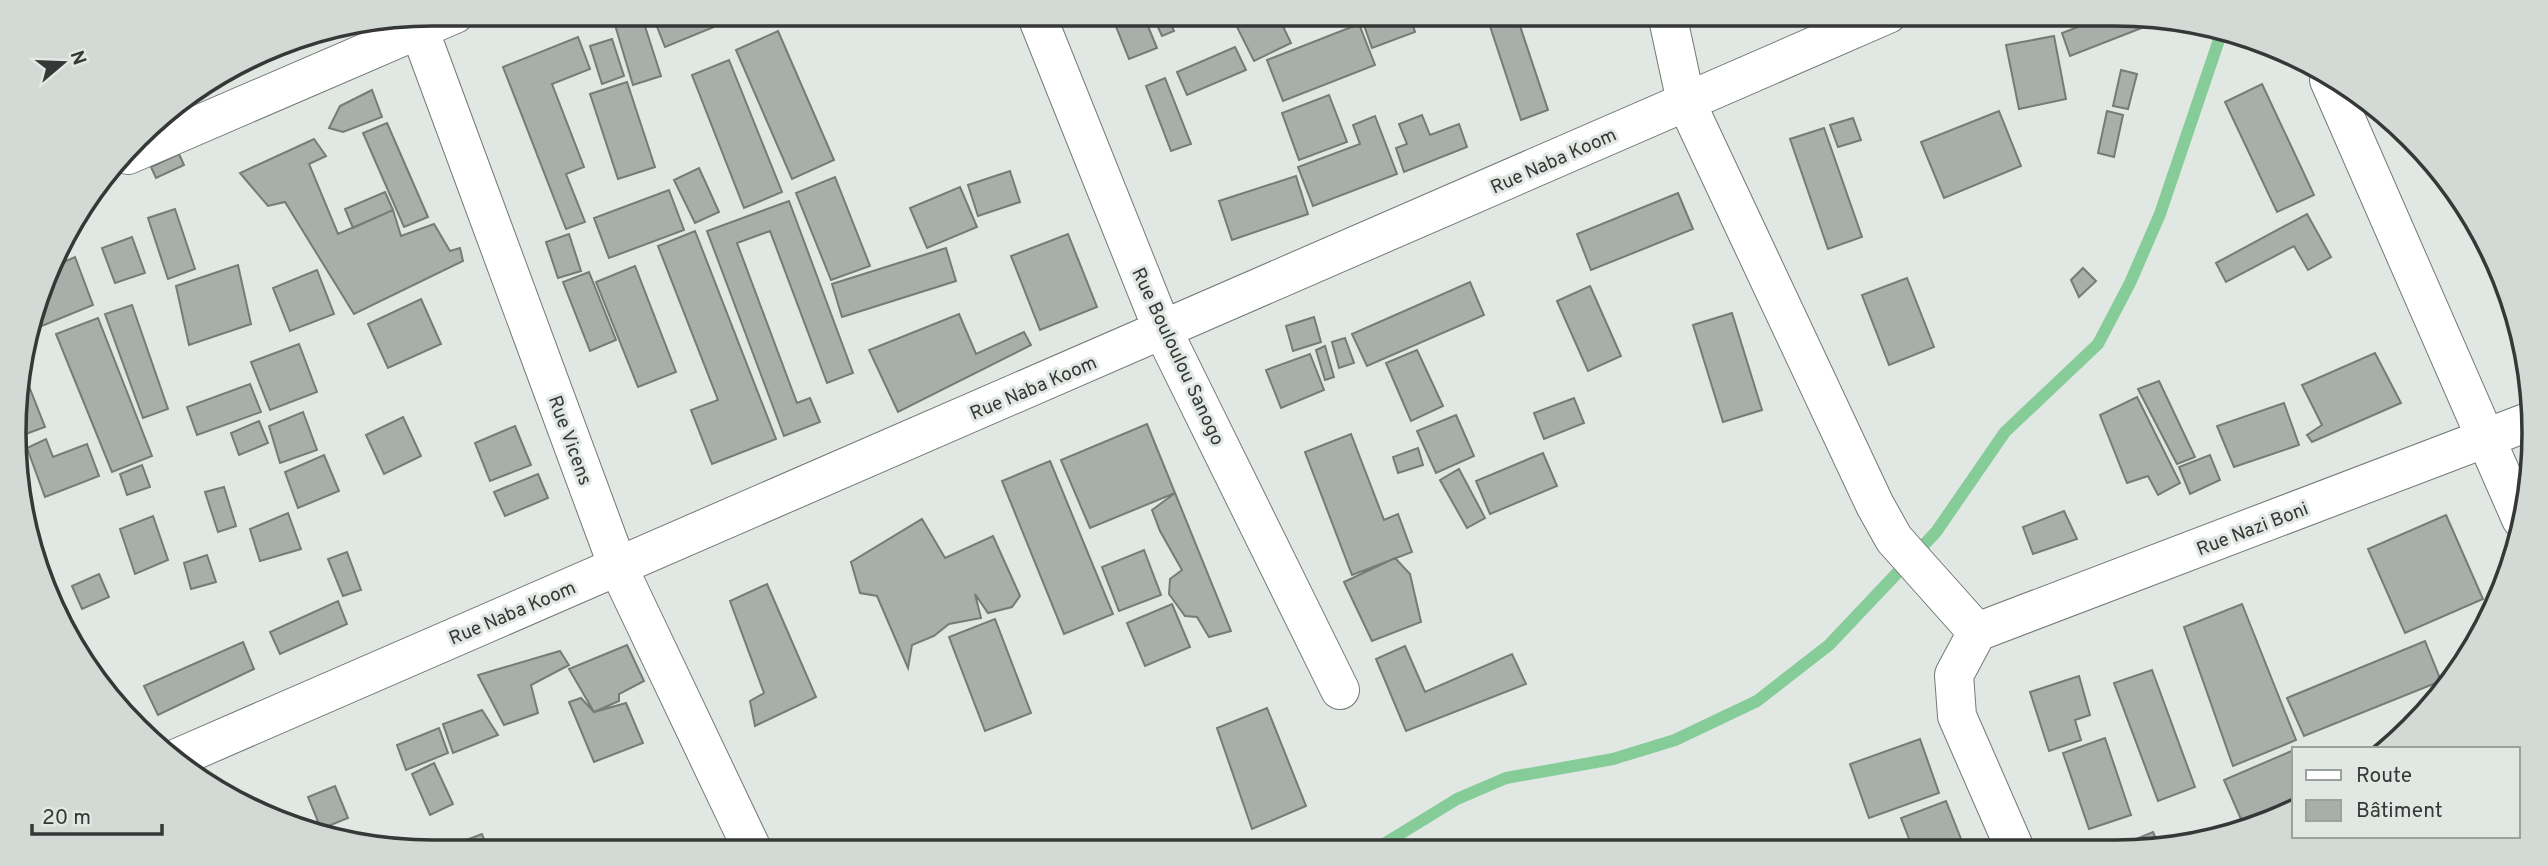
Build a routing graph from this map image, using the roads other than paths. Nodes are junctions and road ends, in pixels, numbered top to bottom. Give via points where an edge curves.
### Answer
1 (1041, 26) edge
2 (1670, 26) edge
3 (1860, 26) edge
4 (411, 27) edge
5 (418, 27) edge
6 (2334, 90) edge
7 (1686, 102) junction
8 (142, 149) edge
9 (1163, 331) junction
10 (2522, 425) edge
11 (2486, 439) junction
12 (2515, 505) edge
13 (618, 567) junction
14 (1977, 632) junction
15 (1340, 690) dead end
16 (184, 755) edge
17 (748, 840) edge
18 (2011, 840) edge

1 - 9 street, Rue Bouloulou Sanogo
2 - 7 street
3 - 7 street, Rue Naba Koom
4 - 8 street
5 - 13 street, Rue Vicens
6 - 11 street
7 - 9 street, Rue Naba Koom
7 - 14 street via 1875,505 1894,539
9 - 13 street, Rue Naba Koom
9 - 15 street, Rue Bouloulou Sanogo
10 - 11 street, Rue Nazi Boni
11 - 12 street
11 - 14 street, Rue Nazi Boni
13 - 16 street, Rue Naba Koom
13 - 17 street, Rue Vicens
14 - 18 street via 1954,675 1957,716

